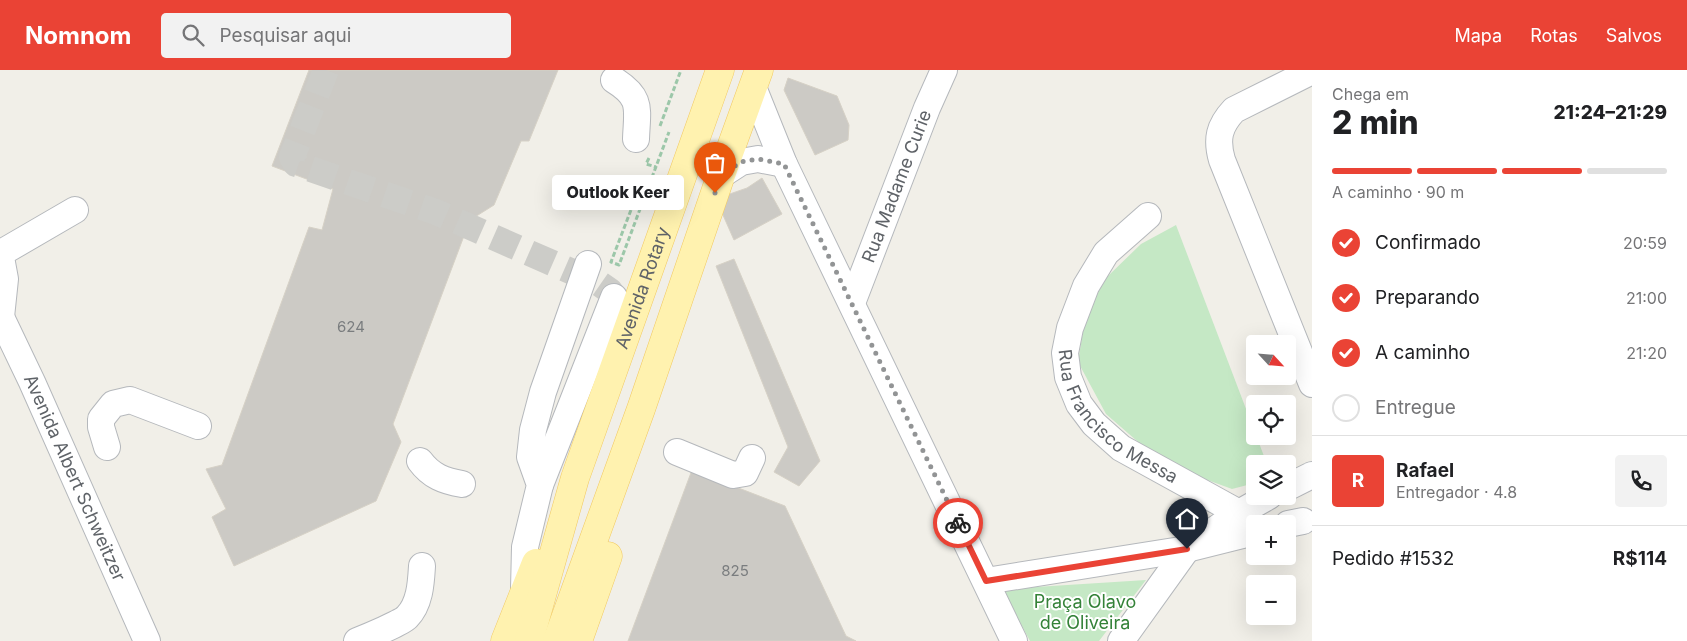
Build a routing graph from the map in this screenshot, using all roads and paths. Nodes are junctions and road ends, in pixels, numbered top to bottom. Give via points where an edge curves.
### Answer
1 (681, 70) edge
2 (720, 70) edge
3 (944, 70) edge
4 (1312, 71) edge
5 (756, 79) edge
6 (614, 80) dead end
7 (669, 132) dead end
8 (648, 142) junction
9 (784, 164) junction
10 (656, 167) junction
11 (721, 175) junction
12 (639, 189) dead end
13 (75, 210) dead end
14 (1148, 216) dead end
15 (0, 253) edge
16 (588, 264) dead end
17 (614, 297) dead end
18 (852, 303) junction
19 (1, 316) edge
20 (1312, 384) edge
21 (641, 409) junction
22 (198, 426) dead end
23 (107, 447) dead end
24 (677, 452) dead end
25 (752, 458) dead end
26 (420, 461) dead end
27 (1312, 475) edge
28 (575, 478) junction
29 (1296, 482) edge
30 (462, 484) dead end
31 (540, 485) junction
32 (1253, 505) edge
33 (1238, 513) junction
34 (1246, 534) edge
35 (1187, 549) junction
36 (422, 566) dead end
37 (986, 581) junction
38 (524, 590) junction
39 (147, 641) edge
40 (357, 641) edge
41 (505, 641) edge
42 (529, 641) edge
43 (557, 641) edge
44 (578, 641) edge
45 (1014, 641) edge
46 (1121, 641) edge

1 - 8 path
2 - 28 main road, Avenida Rotary
3 - 18 street, Rua Madame Curie
4 - 20 street via 1234,110 1226,118 1219,134 1218,147
5 - 9 street
5 - 11 main road
6 - 8 street via 627,88 634,98
7 - 10 path
8 - 10 path via 646,164
9 - 11 street via 758,159 741,162
9 - 18 street
10 - 12 path via 620,265 611,262
11 - 21 main road
13 - 15 street
14 - 33 street, Rua Francisco Messa via 1106,253 1086,286 1070,328 1065,353 1068,376 1079,404 1094,424 1121,448
15 - 19 street via 5,279
16 - 31 street via 542,392 533,430 530,457
17 - 31 street
18 - 37 street
19 - 39 street, Avenida Albert Schweitzer
21 - 43 main road
21 - 44 main road via 636,474
22 - 23 street via 130,400 113,404 101,419
24 - 25 street via 733,475 746,473
26 - 30 street via 438,478
27 - 29 street
28 - 38 main road, Avenida Rotary
28 - 42 main road, Avenida Rotary
31 - 38 street via 525,547
32 - 33 street
33 - 35 street
34 - 35 street
35 - 37 street
35 - 46 street
36 - 40 street via 421,589 406,618
37 - 45 street
38 - 41 main road, Avenida Rotary

